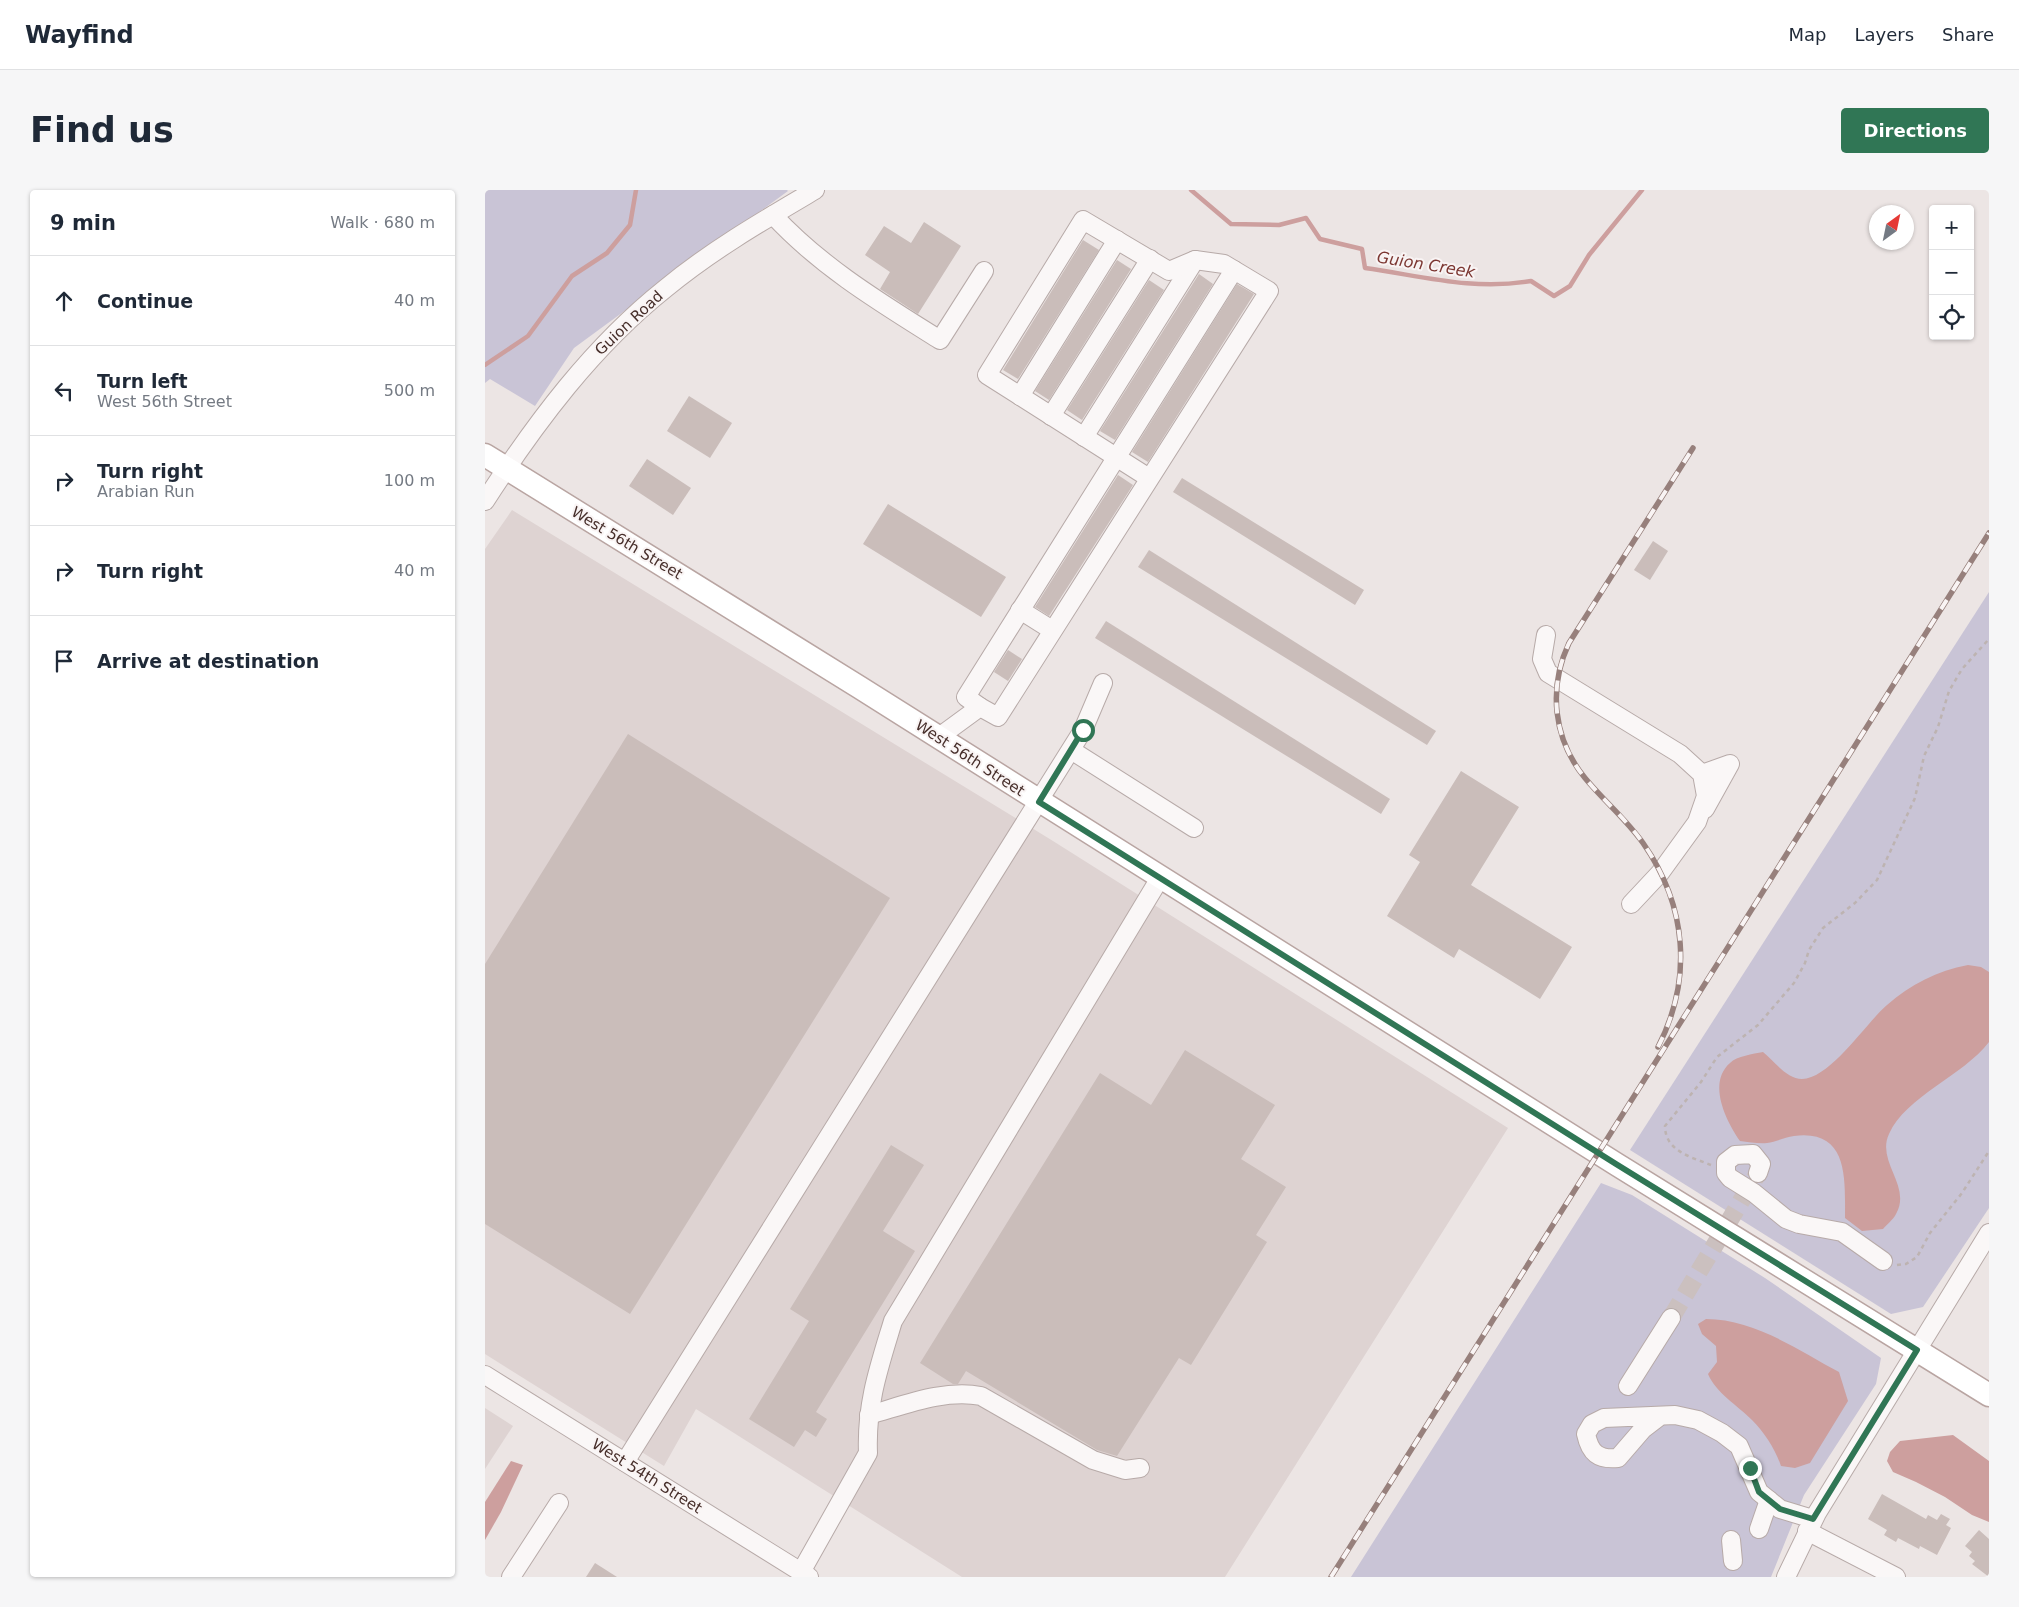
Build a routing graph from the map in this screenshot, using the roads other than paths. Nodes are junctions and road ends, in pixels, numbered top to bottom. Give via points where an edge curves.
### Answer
1 (815, 190) edge
2 (773, 215) junction
3 (1117, 240) junction
4 (1150, 259) junction
5 (1195, 260) junction
6 (1234, 270) junction
7 (984, 271) dead end
8 (1020, 396) junction
9 (1051, 416) junction
10 (1084, 437) junction
11 (485, 455) edge
12 (1115, 456) junction
13 (506, 469) junction
14 (1149, 478) junction
15 (485, 501) edge
16 (1020, 610) junction
17 (1052, 630) junction
18 (1546, 635) dead end
19 (1103, 683) dead end
20 (980, 706) junction
21 (939, 738) junction
22 (1071, 750) junction
23 (1702, 774) junction
24 (1039, 802) junction
25 (1697, 822) junction
26 (1194, 828) dead end
27 (1160, 878) junction
28 (1631, 904) dead end
29 (1758, 1173) dead end
30 (1989, 1233) edge
31 (1883, 1261) road end
32 (1671, 1318) tunnel mouth
33 (1917, 1350) junction
34 (485, 1375) edge
35 (1628, 1386) dead end
36 (1989, 1395) edge
37 (869, 1415) junction
38 (1660, 1416) dead end
39 (625, 1462) junction
40 (1140, 1468) dead end
41 (1769, 1500) junction
42 (559, 1503) dead end
43 (1810, 1525) junction
44 (1759, 1529) dead end
45 (1731, 1540) dead end
46 (1733, 1562) dead end
47 (805, 1574) edge
48 (511, 1577) edge
49 (1786, 1577) edge
50 (1896, 1577) edge

1 - 2 street, Guion Road
2 - 7 street via 794,238 860,290 940,340
2 - 13 street, Guion Road via 680,276 612,336 574,379
3 - 4 street
3 - 8 street
3 - 8 street via 1083,220 987,375
4 - 5 street via 1169,271
4 - 9 street
5 - 6 street via 1224,264
5 - 10 street
6 - 12 street
6 - 14 street via 1269,290
8 - 9 street
9 - 10 street
10 - 12 street
11 - 13 main road, West 56th Street
12 - 14 street
12 - 16 street
13 - 15 street, Guion Road
13 - 21 main road, West 56th Street
14 - 17 street
16 - 17 street
16 - 20 street via 966,697
17 - 20 street via 998,717
18 - 23 street via 1542,659 1548,673 1680,754
19 - 22 street
20 - 21 street
21 - 24 main road, West 56th Street
22 - 24 street
22 - 26 street
23 - 25 street via 1705,796
23 - 25 street via 1730,764
24 - 27 main road, West 56th Street
24 - 39 street
25 - 28 street via 1660,872
27 - 33 main road, West 56th Street
27 - 37 street via 893,1321 871,1396
29 - 31 street via 1761,1164 1753,1154 1735,1155 1722,1167 1786,1219 1842,1232
30 - 33 street
32 - 35 street
33 - 36 main road, West 56th Street
33 - 43 street
34 - 39 street, West 54th Street
37 - 40 street via 943,1395 973,1394 1003,1407 1093,1460 1125,1470
37 - 47 street via 868,1453
38 - 41 street via 1675,1415 1698,1420 1739,1446 1759,1492
39 - 47 street, West 54th Street
41 - 43 street
41 - 44 street
42 - 48 street
43 - 49 street
43 - 50 street
45 - 46 street

